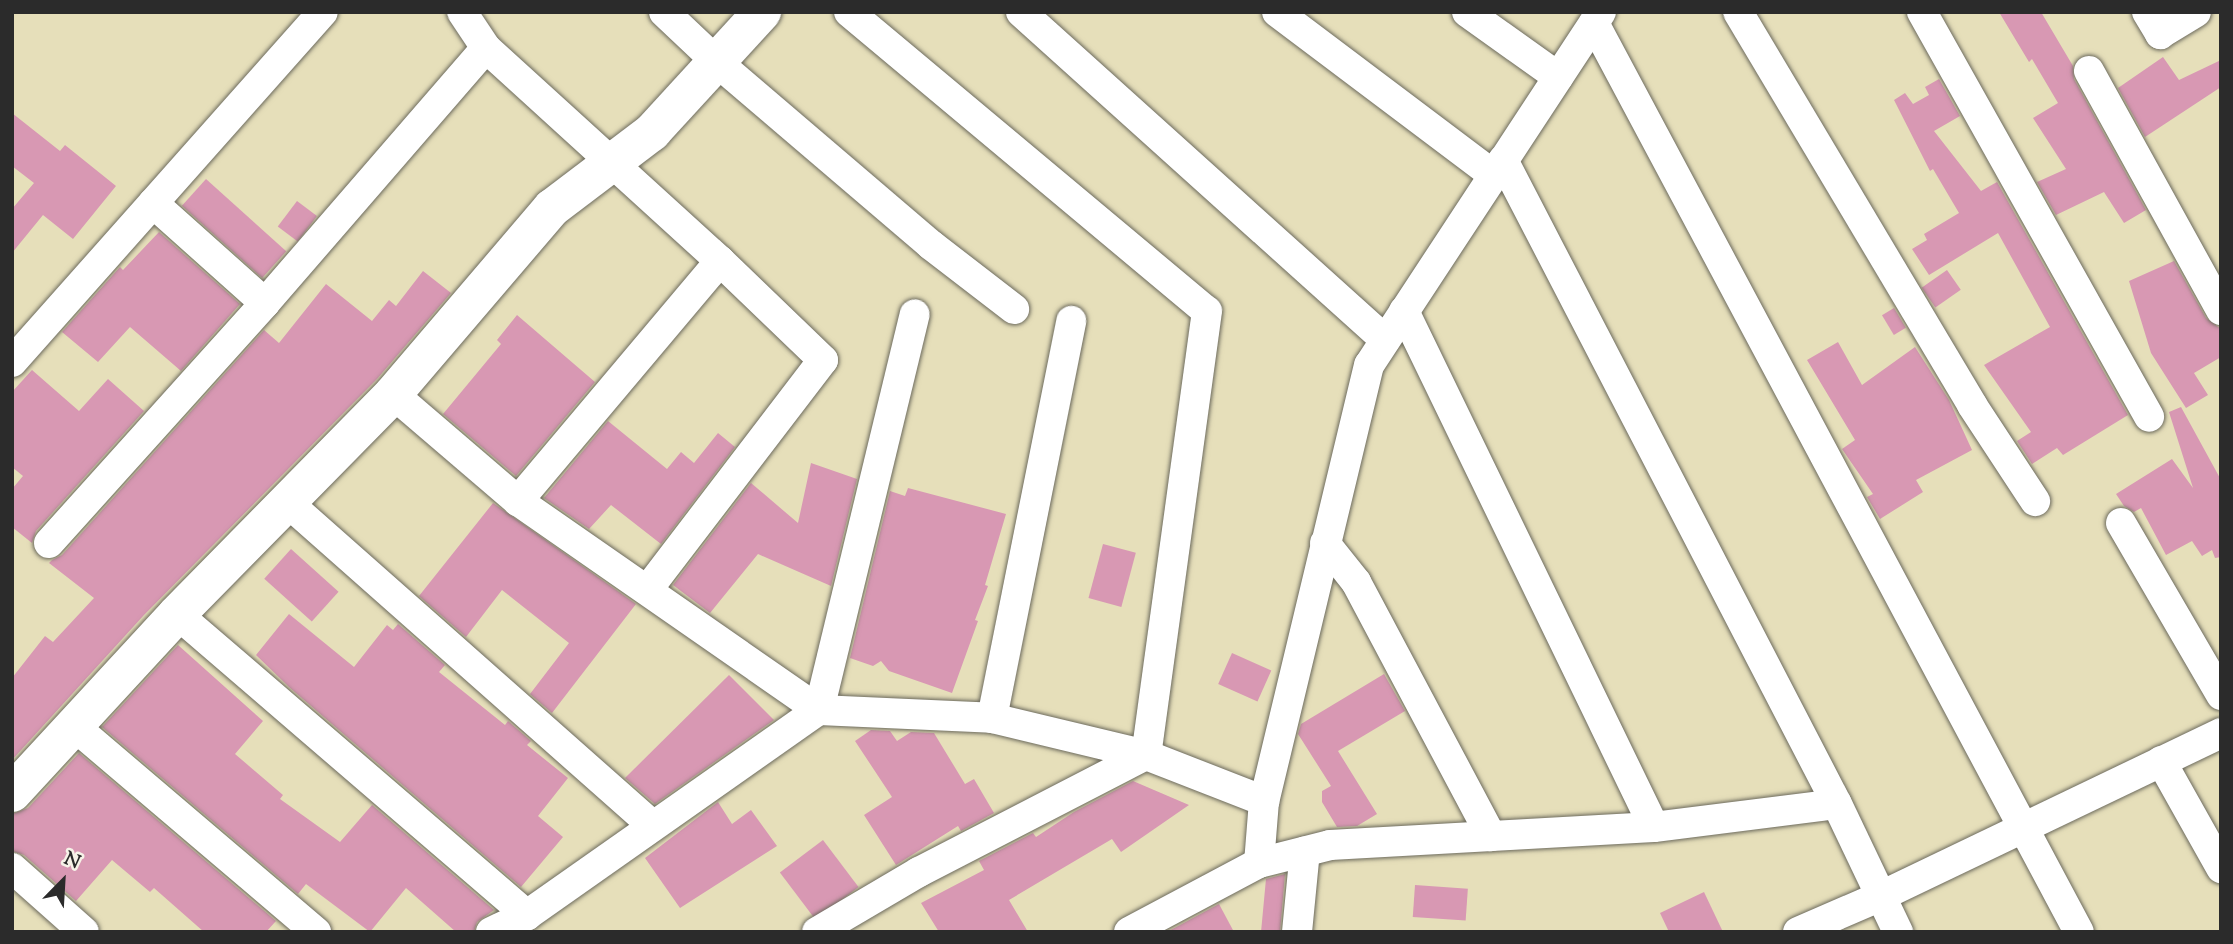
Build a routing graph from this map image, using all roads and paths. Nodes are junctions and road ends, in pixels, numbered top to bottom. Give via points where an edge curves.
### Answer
1 (323, 12) edge
2 (462, 12) edge
3 (664, 12) edge
4 (762, 12) edge
5 (849, 12) edge
6 (1021, 12) edge
7 (1277, 12) edge
8 (1467, 12) edge
9 (1738, 12) edge
10 (1922, 12) edge
11 (2147, 12) edge
12 (2196, 12) edge
13 (1597, 18) edge
14 (486, 48) junction
15 (718, 63) junction
16 (2090, 71) dead end
17 (1558, 77) junction
18 (613, 162) junction
19 (1498, 168) junction
20 (153, 203) junction
21 (720, 261) junction
22 (265, 303) junction
23 (1014, 309) dead end
24 (2221, 310) edge
25 (1404, 311) junction
26 (915, 314) dead end
27 (1071, 321) dead end
28 (1385, 340) junction
29 (12, 362) edge
30 (393, 394) junction
31 (2149, 417) dead end
32 (518, 501) junction
33 (2035, 501) dead end
34 (287, 502) junction
35 (2121, 523) dead end
36 (49, 543) dead end
37 (1325, 543) junction
38 (648, 589) junction
39 (177, 614) junction
40 (2221, 695) edge
41 (819, 710) junction
42 (992, 718) junction
43 (74, 726) junction
44 (2221, 733) edge
45 (1146, 755) junction
46 (2161, 761) junction
47 (12, 793) edge
48 (1264, 800) junction
49 (1837, 804) junction
50 (652, 825) junction
51 (1654, 827) junction
52 (2024, 827) junction
53 (1491, 836) junction
54 (1305, 851) junction
55 (1259, 863) junction
56 (12, 868) edge
57 (2221, 868) edge
58 (1881, 896) junction
59 (527, 915) junction
60 (84, 932) edge
61 (316, 932) edge
62 (491, 932) edge
63 (817, 932) edge
64 (1129, 932) edge
65 (1297, 932) edge
66 (1798, 932) edge
67 (1898, 932) edge
68 (2078, 932) edge

1 - 20 street
2 - 14 street
3 - 15 street
4 - 15 street
5 - 45 street via 1207,311
6 - 28 street
7 - 19 street
8 - 17 street
9 - 33 street via 1965,393
10 - 31 street
11 - 12 street via 2160,34
13 - 17 street
13 - 52 street
14 - 18 street
14 - 22 street
15 - 18 street via 652,132
15 - 23 street via 931,245
16 - 24 street
17 - 19 street
18 - 21 street
18 - 30 street via 552,208
19 - 25 street
19 - 49 street
20 - 22 street
20 - 29 street
21 - 32 street
21 - 38 street via 823,360
22 - 36 street
25 - 28 street
25 - 51 street
26 - 41 street
27 - 42 street
28 - 37 street via 1368,365
30 - 32 street
30 - 34 street
32 - 38 street
34 - 39 street
34 - 50 street
35 - 40 street
37 - 48 street
37 - 53 street via 1356,582
38 - 41 street
39 - 43 street
39 - 59 street
41 - 42 street
41 - 50 street
42 - 45 street
43 - 47 street
43 - 61 street
44 - 46 street
45 - 48 street
45 - 63 street via 919,872
46 - 52 street
46 - 57 street
48 - 55 street
49 - 51 street
49 - 58 street
50 - 59 street
51 - 53 street
52 - 58 street
52 - 68 street
53 - 54 street via 1330,845
54 - 55 street
54 - 65 street
55 - 64 street
56 - 60 street
58 - 66 street
58 - 67 street
59 - 62 street

